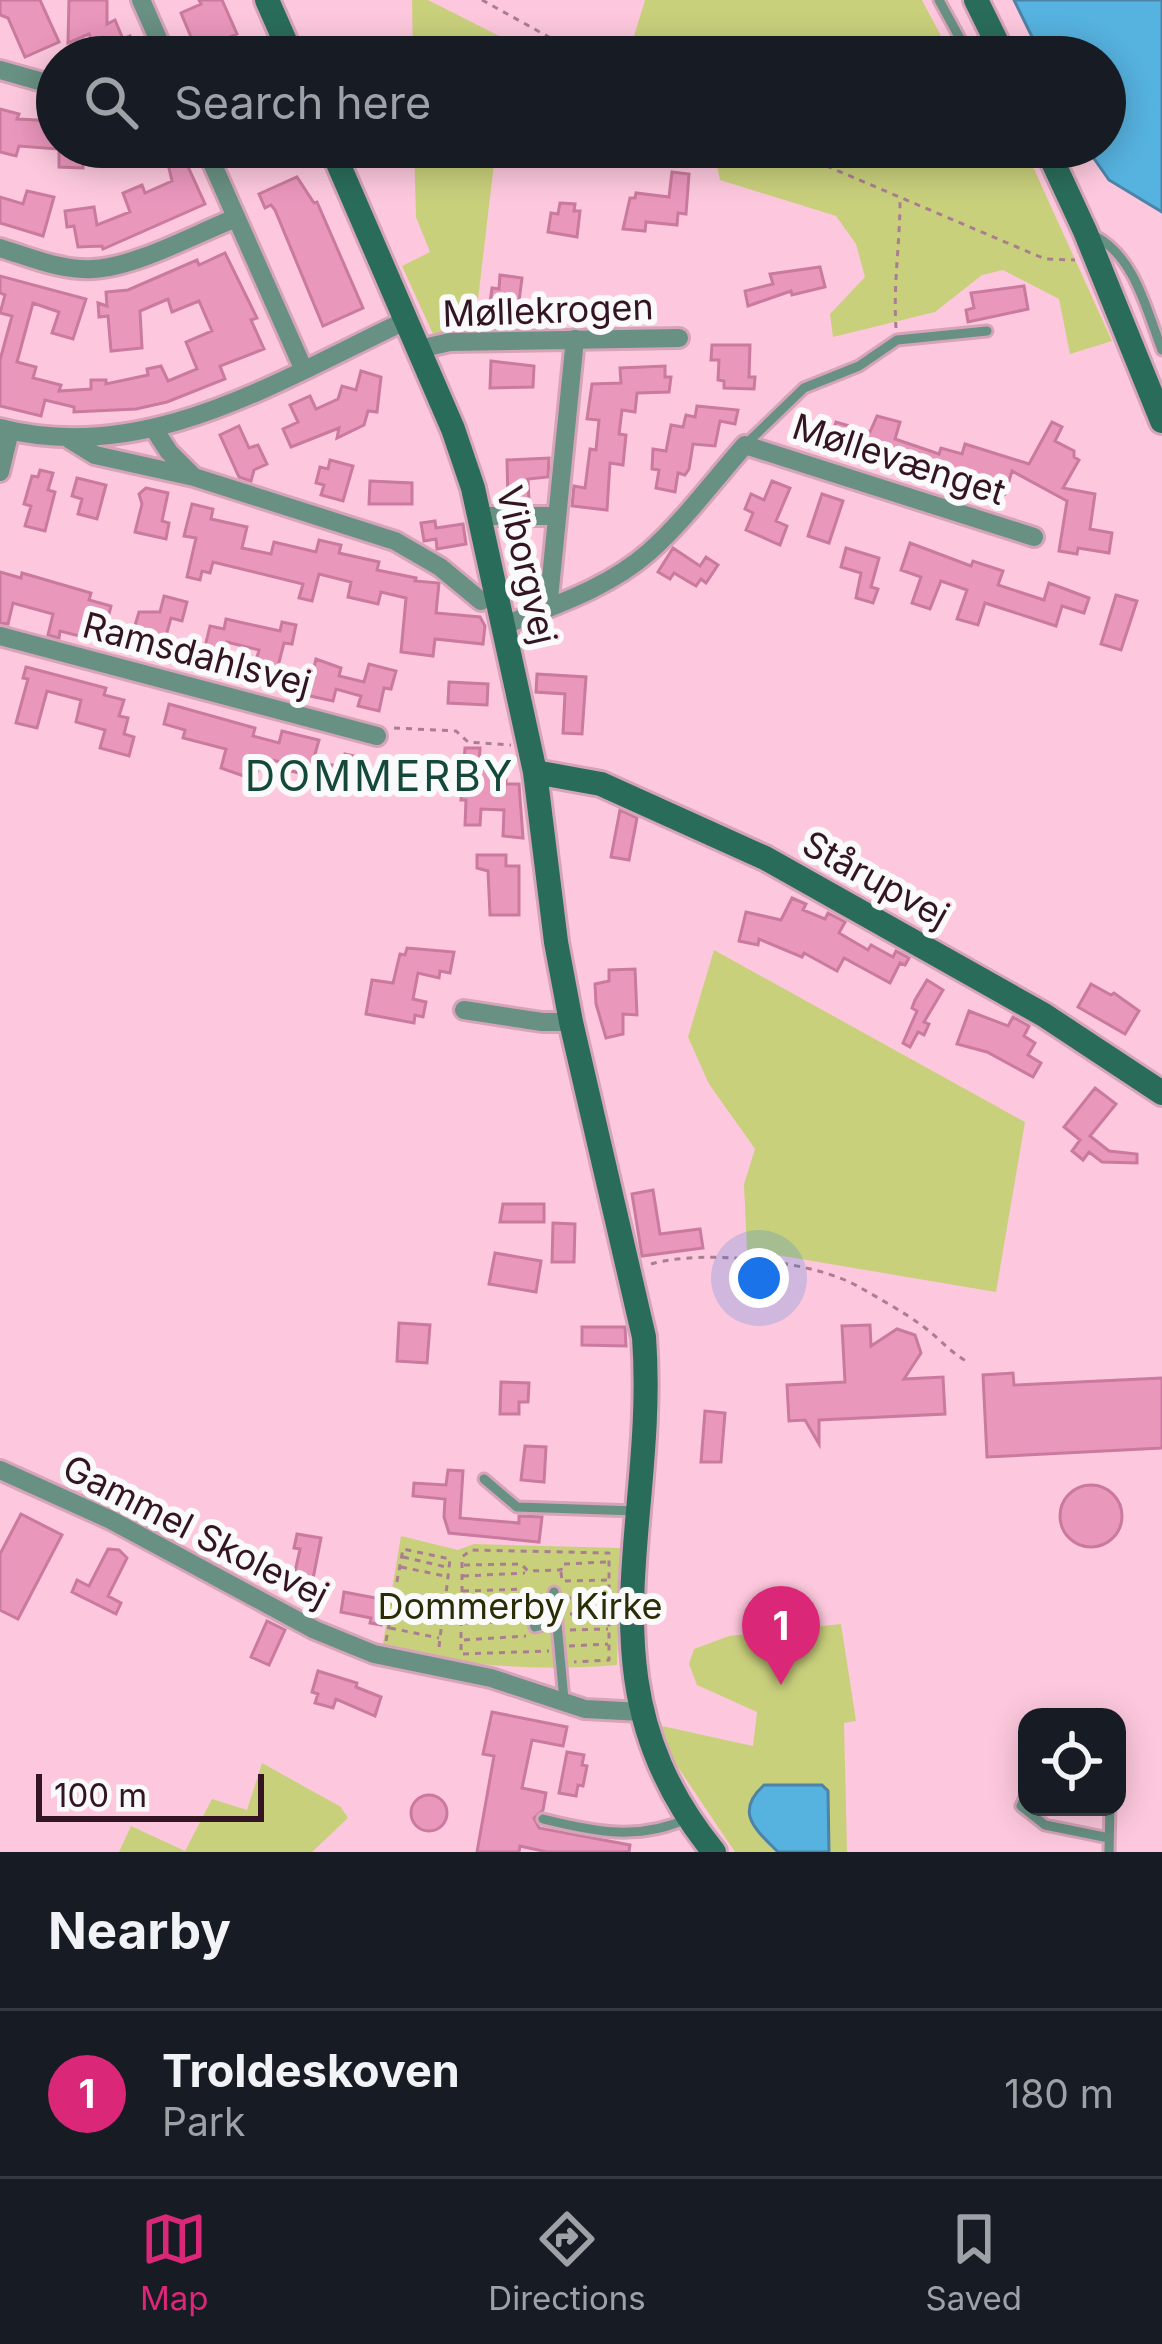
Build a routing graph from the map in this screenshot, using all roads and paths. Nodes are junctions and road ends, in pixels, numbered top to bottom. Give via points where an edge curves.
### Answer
1 (141, 0) edge
2 (267, 0) edge
3 (482, 0) edge
4 (939, 0) edge
5 (976, 0) edge
6 (157, 36) edge
7 (283, 36) edge
8 (547, 36) edge
9 (959, 36) edge
10 (994, 36) edge
11 (0, 70) edge
12 (36, 80) edge
13 (214, 168) edge
14 (341, 168) edge
15 (831, 168) edge
16 (1056, 168) edge
17 (900, 198) junction
18 (236, 218) junction
19 (1090, 243) junction
20 (0, 248) edge
21 (407, 320) junction
22 (987, 331) dead end
23 (679, 338) dead end
24 (575, 339) junction
25 (897, 340) junction
26 (419, 349) junction
27 (1162, 350) edge
28 (303, 368) junction
29 (1162, 421) edge
30 (5, 429) edge
31 (154, 429) junction
32 (69, 439) junction
33 (745, 445) junction
34 (0, 472) edge
35 (194, 477) junction
36 (478, 516) junction
37 (557, 516) junction
38 (1034, 536) dead end
39 (482, 601) dead end
40 (548, 608) junction
41 (505, 625) junction
42 (0, 636) edge
43 (377, 736) joint
44 (532, 759) junction
45 (464, 1010) dead end
46 (571, 1022) junction
47 (1162, 1093) edge
48 (629, 1270) junction
49 (968, 1362) dead end
50 (0, 1470) edge
51 (484, 1479) dead end
52 (636, 1511) junction
53 (563, 1552) dead end
54 (610, 1562) dead end
55 (462, 1565) dead end
56 (399, 1567) junction
57 (561, 1567) junction
58 (528, 1572) junction
59 (462, 1576) dead end
60 (448, 1577) junction
61 (612, 1580) dead end
62 (527, 1589) junction
63 (462, 1591) dead end
64 (557, 1595) joint
65 (394, 1597) junction
66 (611, 1598) dead end
67 (530, 1605) junction
68 (444, 1608) junction
69 (391, 1612) junction
70 (610, 1613) dead end
71 (533, 1621) junction
72 (461, 1623) dead end
73 (442, 1624) junction
74 (388, 1628) junction
75 (558, 1629) junction
76 (610, 1629) dead end
77 (440, 1639) junction
78 (461, 1640) dead end
79 (385, 1642) dead end
80 (609, 1644) dead end
81 (439, 1652) dead end
82 (564, 1700) junction
83 (642, 1712) junction
84 (1034, 1816) edge
85 (1110, 1816) edge
86 (690, 1818) junction
87 (543, 1819) dead end
88 (1109, 1838) junction
89 (714, 1852) edge
90 (1109, 1852) edge

1 - 6 street
2 - 7 street
3 - 8 path
4 - 9 lane
5 - 10 street
11 - 12 street
13 - 18 street
14 - 21 street, Viborgvej
15 - 17 path
16 - 19 street
17 - 19 path via 1045,259 1070,262
17 - 25 path
18 - 20 street via 92,269
18 - 28 street
19 - 27 lane via 1115,247 1126,261
19 - 29 street
21 - 26 street, Viborgvej
21 - 28 street
22 - 25 lane, Møllevænget
23 - 24 street, Møllekrogen
24 - 26 street, Møllekrogen
24 - 37 street
25 - 33 lane, Møllevænget via 804,388
26 - 36 street, Viborgvej
28 - 31 street
30 - 32 street
30 - 34 street
31 - 32 street
31 - 35 street
32 - 35 street via 94,455
33 - 38 street, Møllevænget
33 - 40 street, Møllevænget via 650,551
35 - 39 street via 395,541
36 - 37 street
36 - 41 street, Viborgvej
37 - 40 street
40 - 41 street, Møllevænget
41 - 44 street, Viborgvej
42 - 43 street, Ramsdahlsvej
43 - 44 path via 388,728 456,730 468,742
44 - 46 street, Viborgvej
44 - 47 street, Stårupvej via 765,858 1044,1015
45 - 46 street
46 - 48 street, Viborgvej
48 - 49 path via 668,1259 724,1258 806,1269 855,1284
48 - 52 street, Viborgvej via 648,1386
50 - 82 street, Gammel Skolevej via 315,1630 374,1654
51 - 52 lane via 517,1507
52 - 83 street, Viborgvej via 632,1652
53 - 57 path
54 - 57 path
55 - 58 path via 521,1564
56 - 60 path
56 - 60 path via 401,1557 449,1567
56 - 65 path
57 - 58 path
57 - 61 path via 562,1581
58 - 59 path
58 - 62 path
60 - 68 path
62 - 63 path
62 - 67 path
64 - 66 path
64 - 75 lane
65 - 68 path
65 - 69 path
67 - 68 lane
67 - 71 lane
68 - 73 path
69 - 73 path
69 - 74 path
70 - 75 path
71 - 72 path
71 - 75 lane via 535,1628
73 - 77 path
74 - 77 path
74 - 79 path
75 - 76 path
75 - 78 path
75 - 80 path
75 - 82 lane
77 - 81 path
82 - 83 street, Gammel Skolevej
83 - 86 street, Viborgvej
84 - 88 lane
85 - 88 lane
86 - 87 lane via 640,1834
86 - 89 street, Viborgvej
88 - 90 lane

